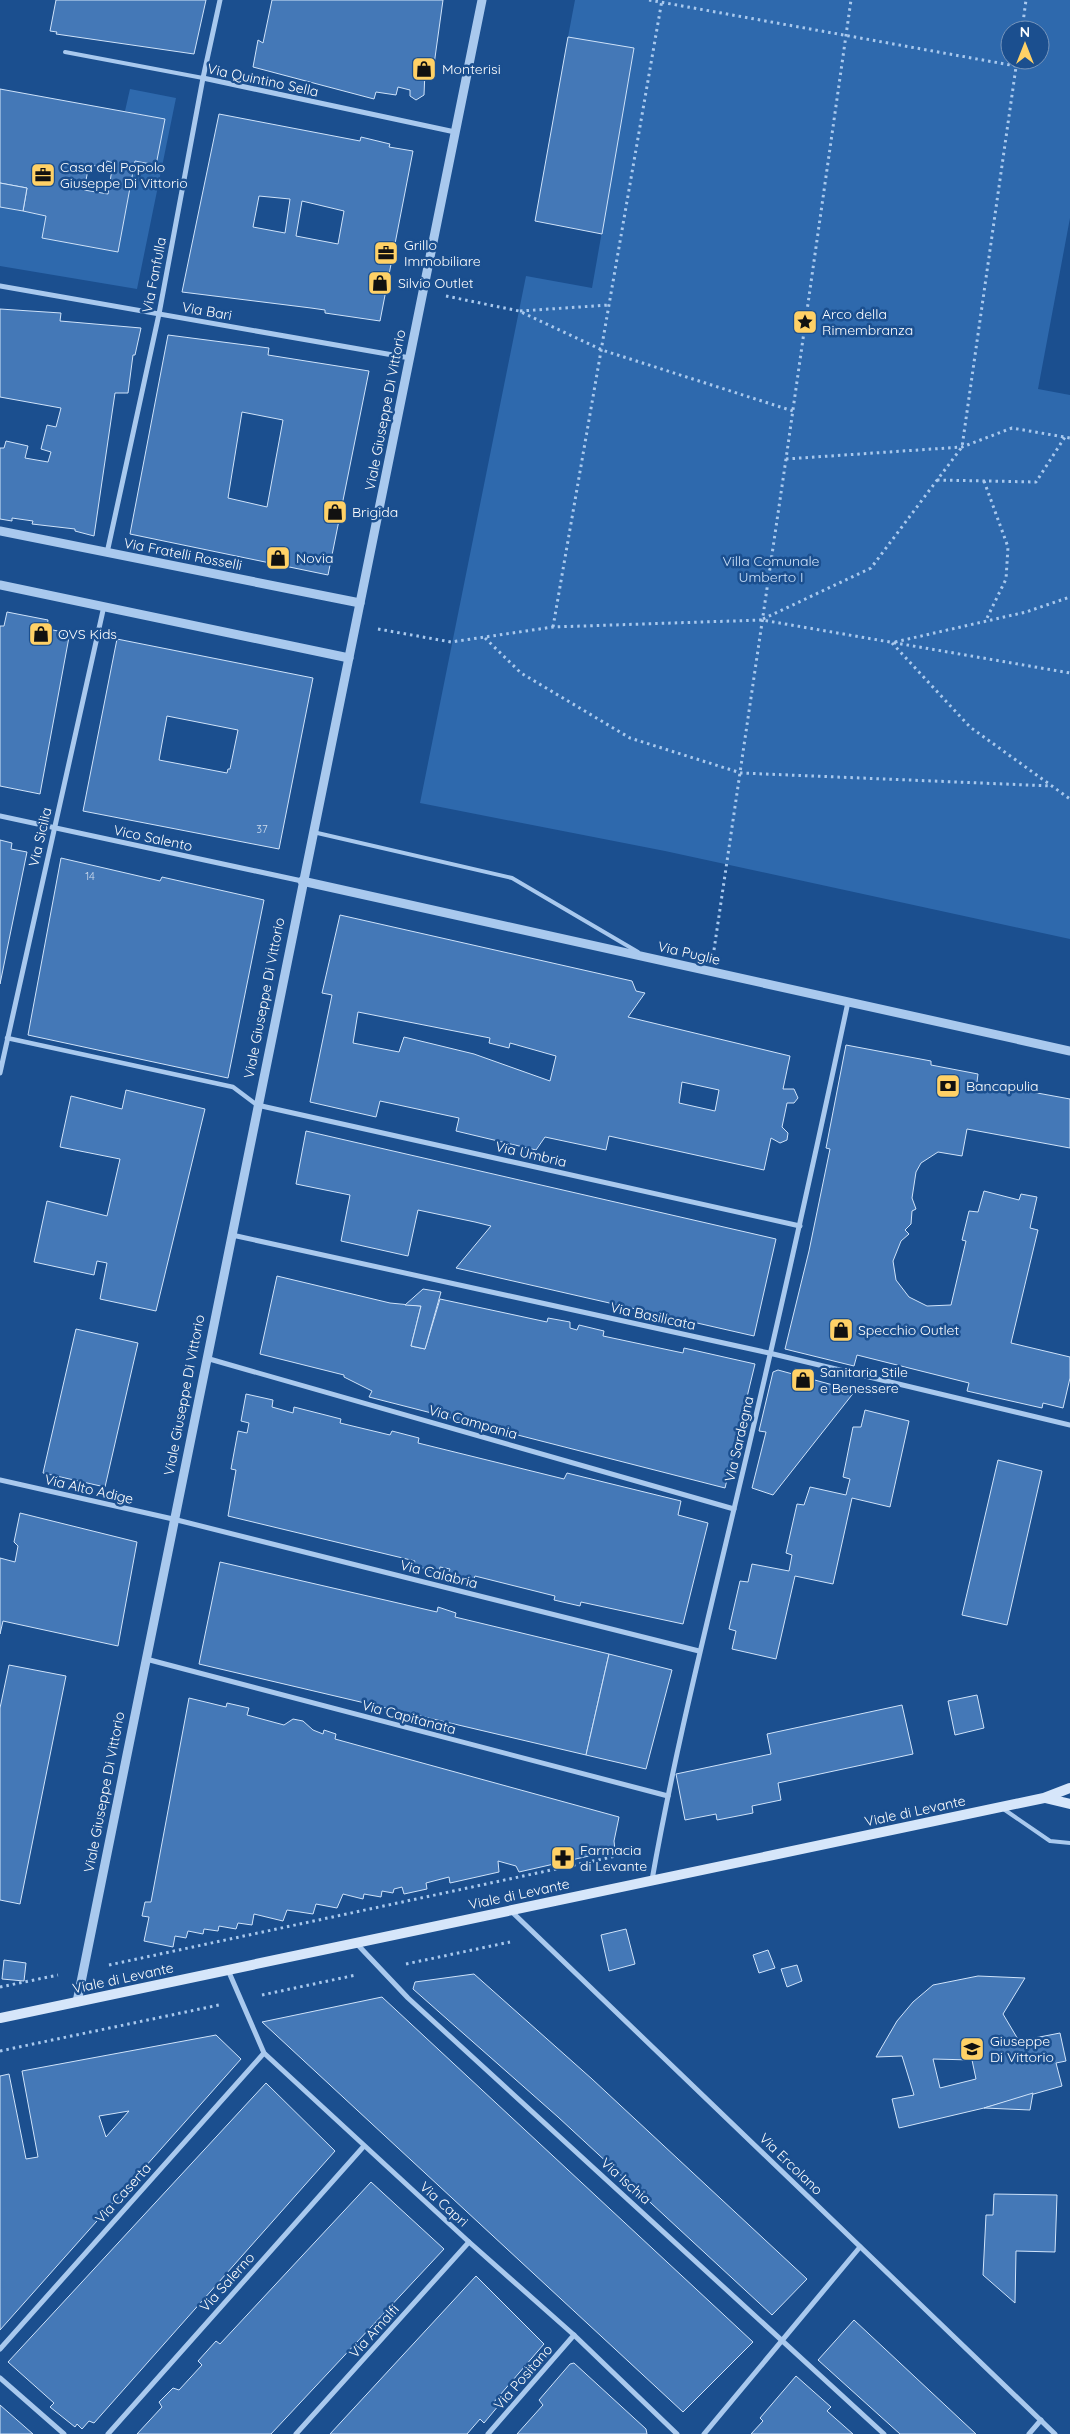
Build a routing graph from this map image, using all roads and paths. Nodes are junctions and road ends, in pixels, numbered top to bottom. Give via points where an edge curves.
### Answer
1 (220, 0) edge
2 (482, 0) edge
3 (650, 0) edge
4 (851, 0) edge
5 (1026, 0) edge
6 (662, 1) edge
7 (1023, 20) edge
8 (846, 36) junction
9 (66, 52) dead end
10 (1000, 63) edge
11 (1015, 70) edge
12 (203, 78) junction
13 (455, 132) junction
14 (0, 286) edge
15 (423, 291) junction
16 (610, 305) junction
17 (519, 311) junction
18 (158, 314) junction
19 (602, 350) junction
20 (410, 358) junction
21 (793, 411) junction
22 (1065, 437) junction
23 (1070, 438) edge
24 (962, 447) junction
25 (786, 459) junction
26 (938, 480) junction
27 (984, 481) junction
28 (0, 531) edge
29 (107, 553) junction
30 (0, 585) edge
31 (1070, 597) edge
32 (360, 603) junction
33 (104, 606) junction
34 (762, 620) junction
35 (986, 621) junction
36 (356, 625) junction
37 (553, 627) junction
38 (485, 637) junction
39 (892, 642) junction
40 (349, 658) junction
41 (1070, 673) edge
42 (741, 773) junction
43 (1052, 786) junction
44 (1070, 799) edge
45 (0, 816) edge
46 (54, 828) junction
47 (312, 832) junction
48 (302, 881) junction
49 (647, 957) junction
50 (710, 971) junction
51 (848, 1002) junction
52 (0, 1037) edge
53 (6, 1038) junction
54 (1070, 1051) edge
55 (0, 1073) edge
56 (257, 1105) junction
57 (800, 1226) junction
58 (230, 1234) junction
59 (769, 1353) junction
60 (206, 1358) junction
61 (1070, 1425) edge
62 (0, 1480) edge
63 (734, 1508) junction
64 (173, 1519) junction
65 (699, 1651) junction
66 (145, 1659) junction
67 (1070, 1788) edge
68 (668, 1796) junction
69 (1044, 1798) junction
70 (1070, 1804) edge
71 (1001, 1807) junction
72 (1070, 1843) edge
73 (658, 1847) junction
74 (652, 1880) junction
75 (510, 1910) junction
76 (537, 1936) junction
77 (356, 1943) junction
78 (228, 1970) junction
79 (381, 1970) junction
80 (82, 1971) junction
81 (0, 1987) edge
82 (241, 2000) junction
83 (76, 2002) junction
84 (0, 2018) edge
85 (0, 2051) edge
86 (264, 2053) junction
87 (364, 2146) junction
88 (470, 2242) junction
89 (860, 2247) junction
90 (574, 2334) junction
91 (783, 2341) junction
92 (0, 2349) edge
93 (0, 2378) edge
94 (1041, 2420) junction
95 (675, 2433) edge
96 (64, 2434) edge
97 (108, 2434) edge
98 (296, 2434) edge
99 (488, 2434) edge
100 (704, 2434) edge
101 (884, 2434) edge
102 (1029, 2434) edge
103 (1055, 2434) edge

1 - 12 street, Via Fanfulla
2 - 13 street, Viale Giuseppe Di Vittorio
3 - 6 path
4 - 8 path
5 - 7 path
6 - 8 path
6 - 16 path
8 - 10 path
8 - 21 path
9 - 12 lane, Via Quintino Sella
11 - 24 path
12 - 13 street, Via Quintino Sella
12 - 18 street, Via Fanfulla
13 - 15 street, Viale Giuseppe Di Vittorio
14 - 18 street, Via Bari
15 - 17 path
15 - 20 street, Viale Giuseppe Di Vittorio
16 - 17 path
16 - 19 path
17 - 19 path
18 - 20 street, Via Bari
18 - 29 street, Via Fanfulla
19 - 21 path
19 - 37 path
20 - 32 street, Viale Giuseppe Di Vittorio
21 - 25 path
22 - 23 path
22 - 24 path via 1012,428
22 - 27 path via 1036,482
24 - 25 path
24 - 26 path
25 - 34 path
26 - 27 path
26 - 34 path via 871,568
27 - 35 path via 1008,547 1006,579
28 - 29 street, Via Fratelli Rosselli
29 - 32 street, Via Fratelli Rosselli
30 - 33 street
31 - 35 path
32 - 36 street, Viale Giuseppe Di Vittorio
33 - 40 street
33 - 46 street, Via Sicilia
34 - 37 path
34 - 39 path
34 - 42 path
35 - 39 path
36 - 38 path via 452,642
36 - 40 street, Viale Giuseppe Di Vittorio
37 - 38 path
38 - 42 path via 521,674 630,738
39 - 41 path
39 - 43 path via 970,726
40 - 47 street, Viale Giuseppe Di Vittorio
42 - 43 path
42 - 50 path
43 - 44 path
45 - 46 street, Vico Salento
46 - 48 street, Vico Salento
46 - 53 street, Via Sicilia
47 - 48 street, Viale Giuseppe Di Vittorio
47 - 49 lane via 512,878
48 - 49 street, Via Puglie
48 - 56 street, Viale Giuseppe Di Vittorio
49 - 50 street, Via Puglie
50 - 51 street, Via Puglie
51 - 54 street, Via Puglie
51 - 57 street, Via Sardegna
52 - 53 street
53 - 55 street, Via Sicilia
53 - 56 street via 233,1087
56 - 57 street, Via Umbria
56 - 58 street, Viale Giuseppe Di Vittorio
57 - 59 street, Via Sardegna
58 - 59 street, Via Basilicata
58 - 60 street, Viale Giuseppe Di Vittorio
59 - 61 street, Via Basilicata
59 - 63 street, Via Sardegna
60 - 63 street, Via Campania
60 - 64 street, Viale Giuseppe Di Vittorio
62 - 64 street, Via Alto Adige
63 - 65 street, Via Sardegna
64 - 65 street, Via Calabria
64 - 66 street, Viale Giuseppe Di Vittorio
65 - 68 street, Via Sardegna
66 - 68 street, Via Capitanata
66 - 80 street, Viale Giuseppe Di Vittorio
67 - 69 main road, Viale di Levante
68 - 73 street, Via Sardegna
69 - 70 main road, Viale di Levante
69 - 71 main road, Viale di Levante
71 - 72 lane via 1050,1841
71 - 74 main road, Viale di Levante
73 - 74 street, Via Sardegna
73 - 80 path
74 - 75 main road, Viale di Levante
75 - 76 street, Via Ercolano
75 - 77 main road, Viale di Levante
76 - 79 path
76 - 89 street, Via Ercolano
77 - 78 main road, Viale di Levante
77 - 79 street, Via Ischia
78 - 82 street, Via Capri
78 - 83 main road, Viale di Levante
79 - 82 path
79 - 91 street, Via Ischia
80 - 81 path
80 - 83 street, Viale Giuseppe Di Vittorio
82 - 85 path
82 - 86 street, Via Capri
83 - 84 main road, Viale di Levante
86 - 87 street, Via Capri
86 - 92 street, Via Caserta
87 - 88 street, Via Capri
87 - 97 street, Via Salerno
88 - 90 street, Via Capri
88 - 98 street, Via Amalfi
89 - 91 street
89 - 94 street, Via Ercolano
90 - 95 street, Via Capri
90 - 99 street, Via Positano
91 - 100 street
91 - 101 street, Via Ischia
93 - 96 street
94 - 102 street
94 - 103 street, Via Ercolano

